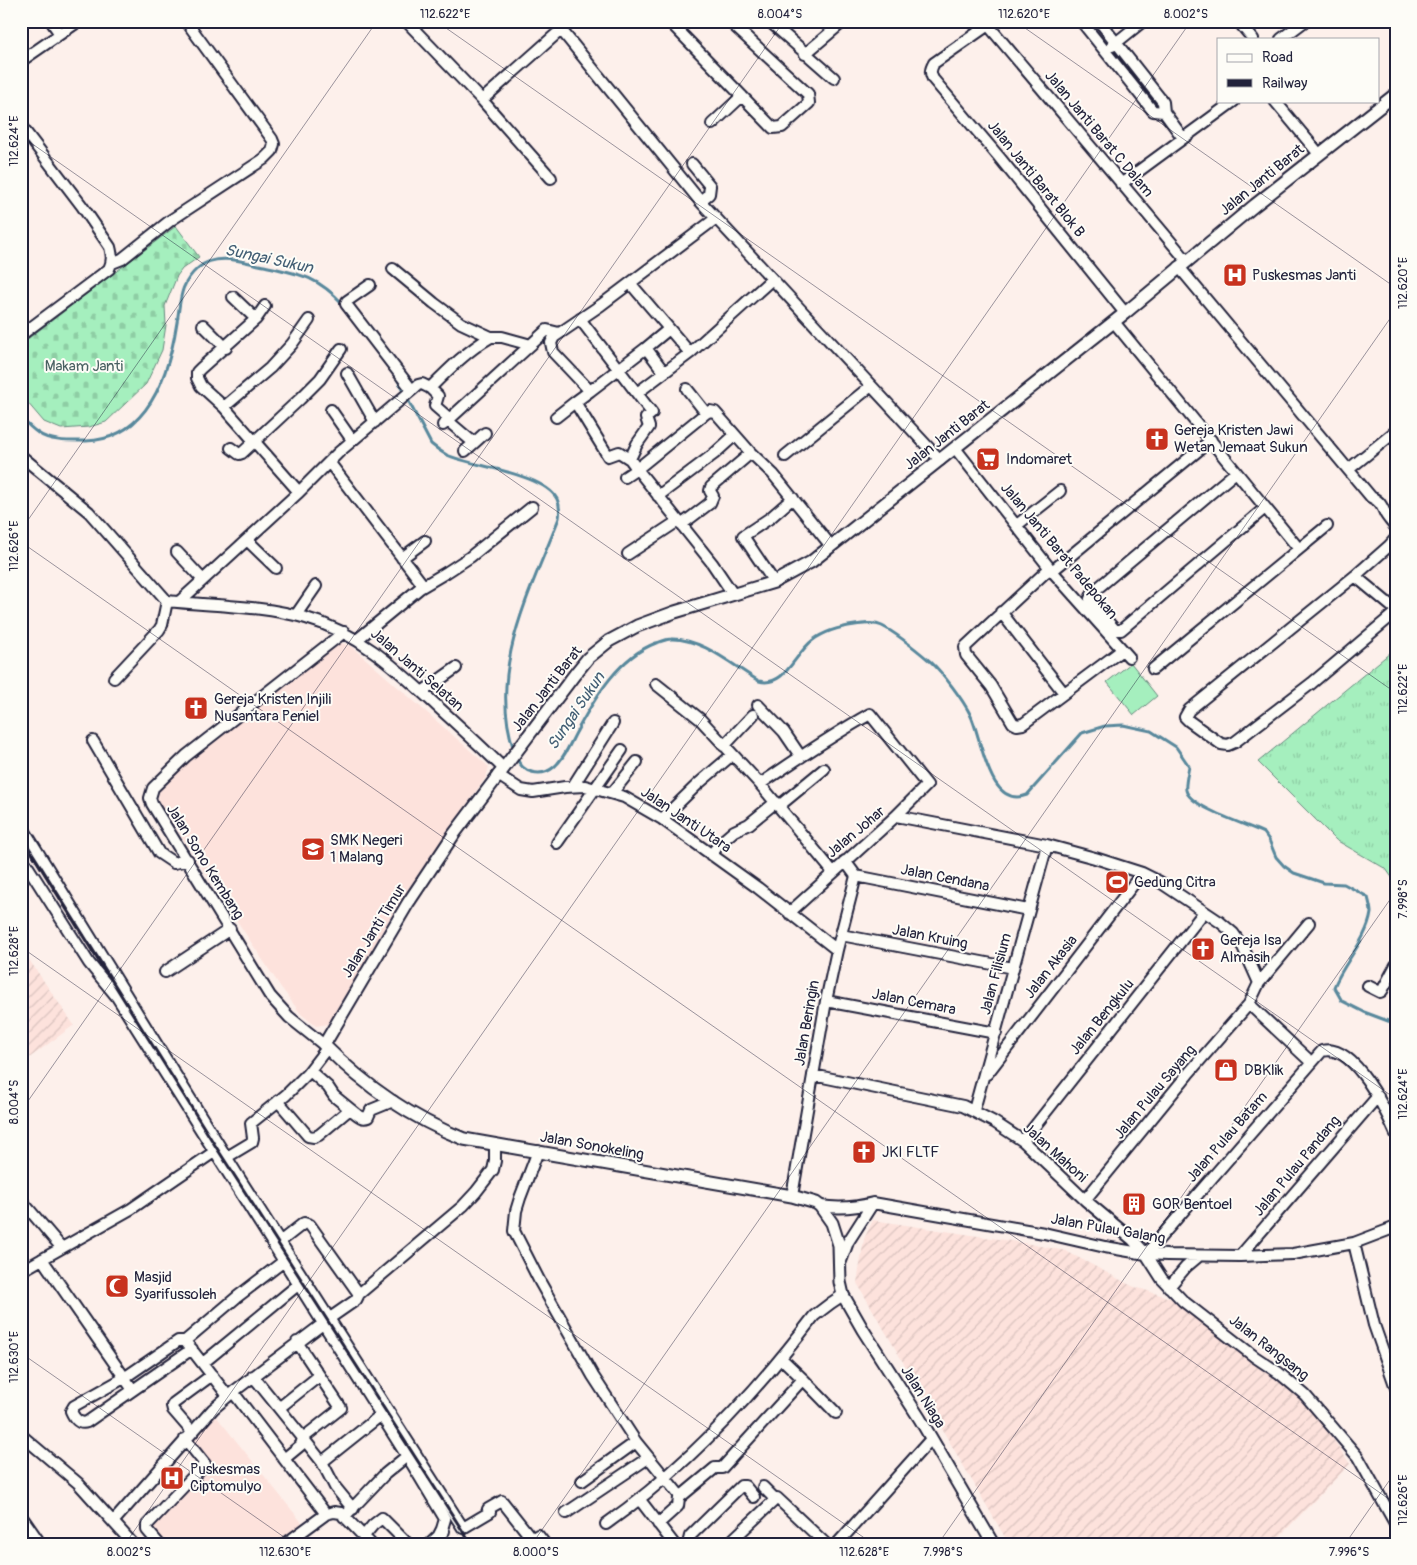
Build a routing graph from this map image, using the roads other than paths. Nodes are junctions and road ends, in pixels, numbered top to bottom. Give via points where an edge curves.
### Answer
1 (51, 21) edge
2 (79, 21) edge
3 (186, 21) edge
4 (406, 21) edge
5 (554, 21) edge
6 (572, 21) edge
7 (669, 21) edge
8 (729, 21) edge
9 (769, 21) edge
10 (844, 21) edge
11 (1081, 21) edge
12 (1099, 21) edge
13 (1143, 21) edge
14 (1238, 21) edge
15 (1305, 21) edge
16 (991, 23) edge
17 (562, 30) junction
18 (60, 34) junction
19 (1252, 38) edge
20 (1282, 38) edge
21 (1116, 43) junction
22 (1105, 51) junction
23 (805, 54) junction
24 (21, 61) edge
25 (934, 63) joint
26 (834, 78) dead end
27 (1396, 94) edge
28 (742, 96) junction
29 (482, 100) junction
30 (1233, 102) edge
31 (1276, 102) edge
32 (1164, 112) junction
33 (712, 124) dead end
34 (22, 129) edge
35 (1183, 138) junction
36 (1319, 154) junction
37 (692, 164) dead end
38 (551, 178) dead end
39 (1121, 184) junction
40 (700, 201) junction
41 (715, 219) junction
42 (112, 263) junction
43 (1183, 264) junction
44 (393, 269) dead end
45 (771, 280) junction
46 (630, 283) junction
47 (370, 285) dead end
48 (233, 297) dead end
49 (265, 306) dead end
50 (1125, 313) junction
51 (580, 318) junction
52 (256, 319) junction
53 (309, 320) dead end
54 (1114, 322) junction
55 (203, 325) dead end
56 (669, 330) junction
57 (559, 333) junction
58 (21, 335) edge
59 (491, 337) junction
60 (531, 345) junction
61 (226, 348) junction
62 (646, 348) junction
63 (341, 349) dead end
64 (690, 353) junction
65 (619, 369) junction
66 (664, 372) junction
67 (347, 373) dead end
68 (872, 386) junction
69 (430, 388) junction
70 (687, 388) dead end
71 (411, 390) junction
72 (590, 391) junction
73 (637, 393) junction
74 (575, 402) junction
75 (224, 407) junction
76 (331, 410) dead end
77 (706, 413) junction
78 (556, 417) dead end
79 (374, 422) junction
80 (447, 422) junction
81 (1396, 431) edge
82 (485, 433) dead end
83 (735, 435) junction
84 (352, 440) junction
85 (1211, 440) junction
86 (255, 442) junction
87 (474, 443) junction
88 (231, 448) dead end
89 (955, 448) junction
90 (465, 451) dead end
91 (751, 453) junction
92 (21, 456) edge
93 (785, 456) dead end
94 (630, 459) junction
95 (940, 460) junction
96 (329, 462) junction
97 (637, 469) junction
98 (1349, 469) junction
99 (1236, 472) junction
100 (625, 477) dead end
101 (1060, 491) dead end
102 (299, 492) junction
103 (658, 496) junction
104 (793, 498) junction
105 (532, 507) dead end
106 (1265, 508) junction
107 (1392, 521) edge
108 (680, 523) junction
109 (1017, 525) junction
110 (1327, 526) dead end
111 (1396, 538) edge
112 (247, 540) junction
113 (425, 542) dead end
114 (832, 546) junction
115 (1299, 549) junction
116 (177, 552) dead end
117 (628, 554) dead end
118 (402, 558) junction
119 (276, 568) dead end
120 (1051, 569) junction
121 (1355, 576) junction
122 (203, 580) junction
123 (774, 582) junction
124 (423, 585) junction
125 (316, 586) dead end
126 (733, 594) junction
127 (167, 601) junction
128 (179, 602) junction
129 (1396, 611) edge
130 (1001, 612) junction
131 (296, 616) junction
132 (344, 632) junction
133 (358, 639) junction
134 (456, 668) dead end
135 (1153, 668) dead end
136 (114, 678) dead end
137 (656, 684) dead end
138 (422, 692) junction
139 (1064, 693) junction
140 (758, 705) dead end
141 (754, 715) dead end
142 (613, 722) dead end
143 (92, 741) dead end
144 (724, 746) junction
145 (622, 750) dead end
146 (732, 755) junction
147 (801, 757) junction
148 (637, 762) dead end
149 (503, 769) junction
150 (824, 769) dead end
151 (760, 784) junction
152 (573, 786) junction
153 (595, 788) junction
154 (613, 792) junction
155 (777, 804) junction
156 (896, 816) junction
157 (662, 819) junction
158 (21, 826) edge
159 (557, 843) dead end
160 (1047, 845) junction
161 (711, 855) junction
162 (21, 856) edge
163 (188, 860) junction
164 (845, 861) junction
165 (833, 872) junction
166 (1142, 873) junction
167 (856, 876) junction
168 (1028, 910) junction
169 (789, 912) junction
170 (1204, 912) junction
171 (1309, 923) dead end
172 (230, 929) junction
173 (841, 935) junction
174 (837, 950) junction
175 (1396, 965) edge
176 (1013, 968) junction
177 (165, 972) dead end
178 (1259, 983) junction
179 (1368, 986) dead end
180 (826, 1001) junction
181 (1249, 1004) junction
182 (996, 1034) junction
183 (325, 1046) junction
184 (1311, 1062) junction
185 (310, 1071) junction
186 (813, 1075) junction
187 (983, 1079) junction
188 (1378, 1096) junction
189 (278, 1101) junction
190 (393, 1101) junction
191 (350, 1109) junction
192 (974, 1110) junction
193 (1396, 1134) edge
194 (1023, 1141) junction
195 (495, 1144) junction
196 (538, 1151) junction
197 (214, 1152) junction
198 (227, 1157) junction
199 (792, 1196) junction
200 (21, 1200) edge
201 (1085, 1200) junction
202 (873, 1203) junction
203 (820, 1206) junction
204 (1396, 1227) edge
205 (281, 1241) junction
206 (1354, 1243) junction
207 (60, 1248) junction
208 (1146, 1254) junction
209 (1199, 1256) junction
210 (1240, 1256) junction
211 (42, 1258) junction
212 (284, 1261) junction
213 (841, 1261) junction
214 (21, 1271) edge
215 (299, 1284) junction
216 (1169, 1287) junction
217 (359, 1294) junction
218 (843, 1295) junction
219 (327, 1320) junction
220 (297, 1342) junction
221 (189, 1345) junction
222 (781, 1358) junction
223 (203, 1363) junction
224 (212, 1375) junction
225 (253, 1376) junction
226 (319, 1376) junction
227 (124, 1378) junction
228 (803, 1379) junction
229 (1396, 1388) edge
230 (133, 1390) junction
231 (230, 1394) junction
232 (279, 1408) junction
233 (836, 1413) dead end
234 (381, 1415) junction
235 (21, 1434) edge
236 (188, 1435) junction
237 (303, 1438) junction
238 (931, 1439) junction
239 (636, 1442) junction
240 (407, 1456) junction
241 (648, 1458) junction
242 (284, 1459) junction
243 (322, 1462) junction
244 (664, 1478) junction
245 (582, 1481) dead end
246 (763, 1487) dead end
247 (680, 1496) junction
248 (754, 1497) dead end
249 (775, 1499) junction
250 (640, 1500) junction
251 (352, 1509) junction
252 (566, 1513) dead end
253 (326, 1514) junction
254 (344, 1517) junction
255 (458, 1520) junction
256 (21, 1522) edge
257 (113, 1522) junction
258 (606, 1524) dead end
259 (658, 1524) junction
260 (1396, 1525) edge
261 (439, 1535) junction
262 (367, 1540) edge
263 (37, 1544) edge
264 (133, 1544) edge
265 (159, 1544) edge
266 (285, 1544) edge
267 (408, 1544) edge
268 (430, 1544) edge
269 (545, 1544) edge
270 (674, 1544) edge
271 (688, 1544) edge
272 (728, 1544) edge
273 (826, 1544) edge
274 (837, 1544) edge
275 (993, 1544) edge

1 - 18 street
2 - 18 street
3 - 42 street via 272,139 272,151
4 - 29 street
5 - 17 street
6 - 17 street
7 - 28 street
8 - 28 street via 804,90 809,103 778,129 773,128
9 - 23 street
10 - 23 street
11 - 22 street
12 - 21 street
13 - 21 street
14 - 19 street
15 - 20 street
16 - 25 street, Jalan Janti Barat C Dalam
16 - 39 street, Jalan Janti Barat C Dalam
17 - 29 street
17 - 40 street
18 - 24 street
21 - 22 street
21 - 32 street via 1163,102
22 - 32 street via 1153,111
23 - 26 street
25 - 50 street, Jalan Janti Barat Blok B via 930,69 933,80
27 - 36 street, Jalan Janti Barat
28 - 33 street
29 - 38 street
30 - 35 street
31 - 36 street
32 - 35 street
34 - 42 street via 110,247
35 - 39 street
36 - 43 street, Jalan Janti Barat
37 - 40 street via 710,186 709,194
39 - 43 street, Jalan Janti Barat C Dalam
40 - 41 street
41 - 45 street
41 - 46 street
42 - 58 street via 109,269
43 - 50 street, Jalan Janti Barat
43 - 98 street, Jalan Janti Barat C Dalam
44 - 59 street via 454,318
45 - 64 street
45 - 68 street
46 - 51 street
46 - 56 street
47 - 71 street via 346,304
48 - 52 street
49 - 52 street
50 - 54 street, Jalan Janti Barat
51 - 57 street
51 - 65 street
52 - 61 street
53 - 75 street via 270,368
54 - 85 street
54 - 89 street, Jalan Janti Barat
55 - 61 street
56 - 62 street
56 - 64 street
57 - 60 street via 547,330
57 - 72 street via 551,343 553,352
59 - 60 street
59 - 69 street via 460,359
60 - 80 street
61 - 75 street via 197,372 201,386
62 - 65 street
62 - 66 street
63 - 86 street via 320,379
64 - 66 street
65 - 72 street
65 - 73 street
66 - 73 street
67 - 79 street
68 - 93 street
68 - 95 street
69 - 71 street via 422,384
69 - 80 street via 438,396 436,406
70 - 77 street
71 - 79 street
72 - 74 street
73 - 94 street via 652,413 646,418 649,427
74 - 78 street
74 - 94 street via 608,456 619,452
75 - 86 street
76 - 84 street
77 - 83 street via 714,412
77 - 97 street
79 - 84 street
80 - 87 street
81 - 98 street
82 - 87 street
83 - 91 street
83 - 103 street
84 - 96 street
85 - 99 street
85 - 120 street
86 - 88 street via 240,454
86 - 102 street
87 - 90 street
89 - 95 street, Jalan Janti Barat
89 - 109 street, Jalan Janti Barat Padepokan
91 - 104 street
91 - 108 street via 711,487 713,496 710,503
92 - 127 street via 89,512
94 - 97 street
95 - 114 street, Jalan Janti Barat
96 - 102 street
96 - 118 street
97 - 100 street
97 - 103 street
98 - 107 street, Jalan Janti Barat C Dalam
99 - 106 street
99 - 106 street via 1093,592 1092,603 1115,630 1121,630
101 - 109 street
102 - 112 street
103 - 108 street
104 - 114 street
104 - 123 street via 743,536
105 - 124 street via 470,557
106 - 115 street
108 - 117 street
108 - 126 street
109 - 120 street, Jalan Janti Barat Padepokan
110 - 115 street
111 - 121 street
112 - 119 street
112 - 122 street
113 - 118 street
114 - 123 street, Jalan Janti Barat
115 - 135 street
116 - 122 street
118 - 124 street
120 - 130 street
120 - 139 street, Jalan Janti Barat Padepokan via 1126,653
121 - 129 street
121 - 129 street via 1189,710 1186,719 1221,744 1235,742 1312,683
122 - 128 street
123 - 126 street, Jalan Janti Barat
124 - 133 street
125 - 131 street
126 - 149 street, Jalan Janti Barat via 636,626 608,641 588,658
127 - 128 street, Jalan Janti Selatan
127 - 136 street via 159,630
128 - 131 street, Jalan Janti Selatan
130 - 139 street
130 - 139 street via 967,644 965,650 1013,723 1023,724
131 - 132 street, Jalan Janti Selatan
132 - 133 street, Jalan Janti Selatan
132 - 163 street, Jalan Sono Kembang via 186,756 153,788 152,804
133 - 138 street, Jalan Janti Selatan
134 - 138 street
137 - 144 street via 700,719
138 - 149 street, Jalan Janti Selatan
140 - 147 street via 784,732
141 - 144 street
142 - 152 street
143 - 163 street via 159,853 174,863
144 - 146 street
145 - 153 street
146 - 151 street
146 - 157 street
147 - 151 street
147 - 156 street via 870,714 927,785
148 - 154 street
149 - 152 street, Jalan Janti Utara via 521,790 533,792
149 - 183 street, Jalan Janti Timur via 408,903
150 - 155 street
151 - 155 street
152 - 153 street, Jalan Janti Utara
153 - 154 street, Jalan Janti Utara
153 - 159 street
154 - 157 street, Jalan Janti Utara
155 - 161 street via 734,831
155 - 165 street
156 - 160 street, Jalan Johar
156 - 164 street, Jalan Johar
157 - 161 street, Jalan Janti Utara
158 - 198 street
160 - 166 street, Jalan Johar
160 - 168 street, Jalan Filisium
161 - 169 street, Jalan Janti Utara
162 - 197 street via 89,963 117,998
163 - 172 street, Jalan Sono Kembang
164 - 165 street, Jalan Johar
164 - 167 street
165 - 169 street, Jalan Johar
166 - 170 street, Jalan Johar
166 - 187 street, Jalan Akasia
167 - 168 street, Jalan Cendana
167 - 173 street, Jalan Beringin
168 - 176 street, Jalan Filisium
169 - 174 street, Jalan Janti Utara
170 - 178 street, Jalan Johar via 1233,933
170 - 194 street, Jalan Bengkulu
171 - 178 street, Jalan Pulau Sayang
172 - 177 street
172 - 183 street, Jalan Sono Kembang via 280,1009
173 - 174 street, Jalan Beringin
173 - 176 street, Jalan Kruing
174 - 180 street, Jalan Beringin
175 - 179 street via 1382,991
176 - 182 street, Jalan Filisium
178 - 181 street, Jalan Pulau Sayang
180 - 182 street, Jalan Cemara
180 - 186 street, Jalan Beringin
181 - 184 street
181 - 201 street, Jalan Pulau Sayang
182 - 187 street, Jalan Filisium
183 - 185 street
183 - 190 street, Jalan Sonokeling
184 - 188 street, Jalan Pulau Batam via 1322,1051 1338,1052 1354,1064
184 - 208 street, Jalan Pulau Batam
185 - 189 street
185 - 191 street
186 - 192 street, Jalan Mahoni via 950,1102
186 - 199 street, Jalan Beringin
187 - 192 street, Jalan Filisium
188 - 193 street, Jalan Pulau Batam
188 - 210 street, Jalan Pulau Pandang
189 - 191 street via 308,1136 314,1137
189 - 198 street via 251,1123 252,1142
190 - 191 street via 371,1110 365,1118
190 - 195 street, Jalan Sonokeling via 442,1130
192 - 194 street, Jalan Mahoni
194 - 201 street, Jalan Mahoni
195 - 196 street, Jalan Sonokeling
195 - 217 street via 493,1170 476,1192
196 - 199 street, Jalan Sonokeling
196 - 239 street via 518,1205 514,1231 593,1376
197 - 207 street via 131,1209
197 - 212 street
198 - 205 street
199 - 203 street, Jalan Sonokeling
200 - 207 street
201 - 208 street, Jalan Mahoni
202 - 203 street, Jalan Pulau Galang via 838,1209
202 - 208 street, Jalan Pulau Galang
202 - 213 street via 848,1242
203 - 213 street via 835,1228
204 - 206 street, Jalan Pulau Galang
205 - 217 street via 304,1223 310,1225
205 - 219 street
206 - 210 street, Jalan Pulau Galang via 1293,1254
206 - 229 street via 1374,1326
207 - 211 street
208 - 209 street, Jalan Pulau Galang
208 - 216 street, Jalan Rangsang
209 - 210 street, Jalan Pulau Galang
209 - 216 street
211 - 214 street
211 - 227 street
212 - 215 street
212 - 221 street via 237,1297
213 - 218 street, Jalan Niaga
215 - 219 street
215 - 223 street
216 - 260 street, Jalan Rangsang via 1305,1394 1358,1457
217 - 219 street via 356,1300
218 - 222 street via 814,1316
218 - 238 street, Jalan Niaga
219 - 220 street
219 - 234 street
219 - 255 street
220 - 225 street
220 - 226 street
221 - 223 street
221 - 227 street via 178,1341
221 - 230 street
222 - 228 street
222 - 244 street via 731,1416
223 - 224 street
224 - 231 street
224 - 236 street via 172,1406
225 - 231 street
225 - 232 street
226 - 232 street
226 - 237 street via 341,1408
227 - 230 street
227 - 230 street via 74,1406 71,1411 74,1418 87,1422
228 - 233 street
228 - 247 street via 722,1468 715,1468
231 - 236 street
231 - 242 street
232 - 237 street
234 - 240 street
234 - 243 street
235 - 257 street via 78,1482
236 - 257 street
236 - 265 street via 205,1464 147,1525 147,1530
237 - 242 street via 301,1445
237 - 243 street
238 - 274 street
238 - 275 street, Jalan Niaga
239 - 241 street
239 - 245 street
240 - 251 street
240 - 261 street via 445,1519
241 - 244 street
241 - 252 street
242 - 253 street
243 - 251 street
244 - 247 street
244 - 250 street
246 - 249 street
247 - 259 street via 678,1506
248 - 271 street via 745,1486 741,1486 690,1536
249 - 272 street
249 - 273 street via 779,1498
250 - 258 street
250 - 259 street
251 - 254 street
253 - 254 street via 337,1512
253 - 266 street
254 - 262 street
255 - 261 street
255 - 269 street via 463,1528 502,1501 532,1539 538,1535
256 - 263 highway
257 - 264 street
259 - 270 street
261 - 268 street
262 - 267 street via 373,1525 382,1518

